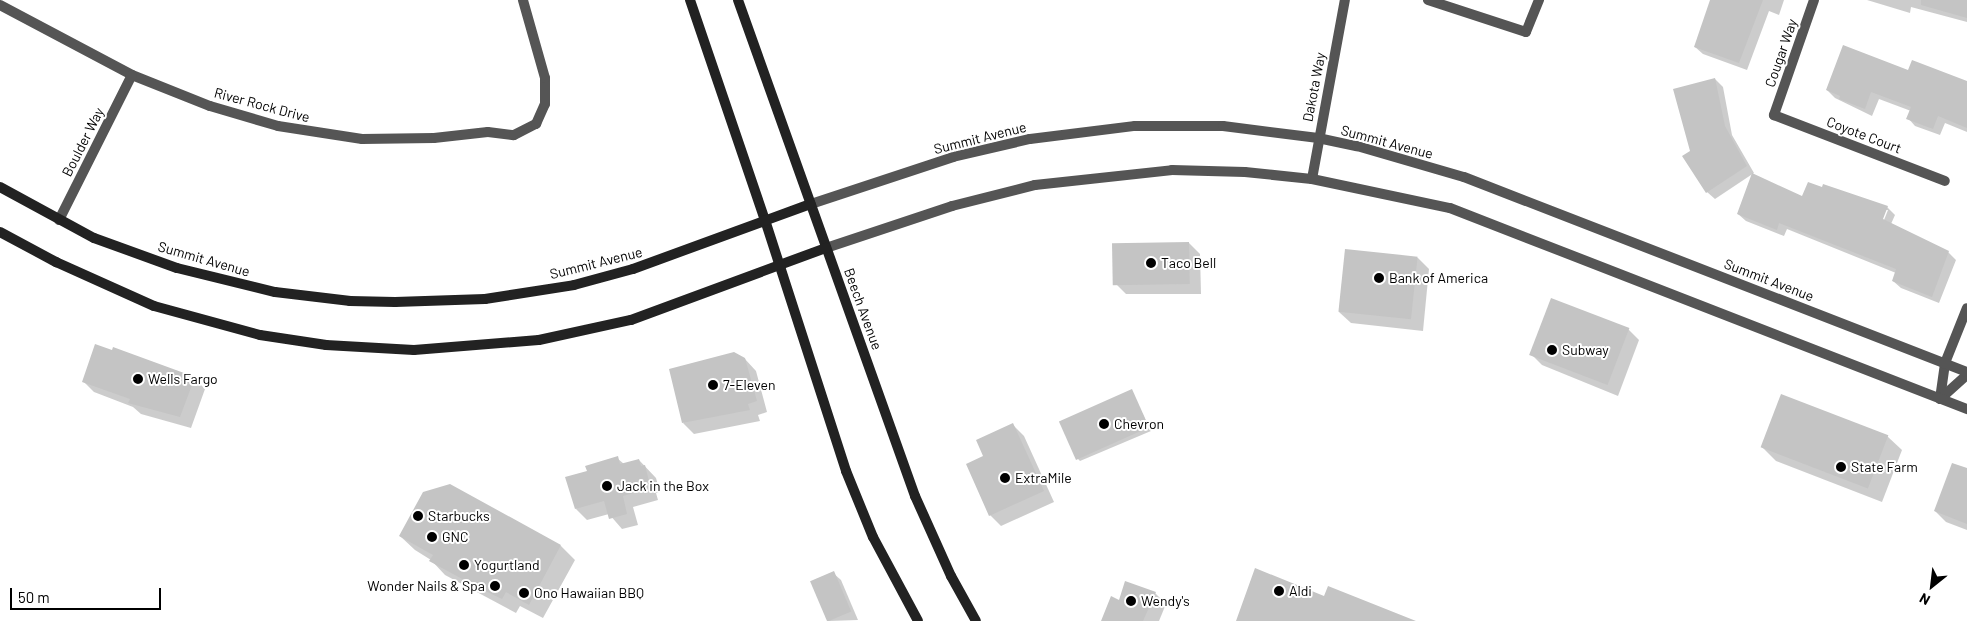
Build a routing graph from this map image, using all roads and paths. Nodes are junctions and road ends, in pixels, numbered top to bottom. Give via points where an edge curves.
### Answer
1 (523, 0) edge
2 (690, 0) edge
3 (738, 0) edge
4 (1345, 0) edge
5 (1428, 0) edge
6 (1539, 0) edge
7 (1814, 0) edge
8 (0, 5) edge
9 (132, 76) junction
10 (1774, 115) joint
11 (1318, 138) junction
12 (1312, 179) junction
13 (1945, 181) dead end
14 (0, 187) edge
15 (811, 204) junction
16 (59, 220) junction
17 (766, 220) junction
18 (0, 232) edge
19 (826, 248) junction
20 (779, 266) junction
21 (1967, 308) edge
22 (1945, 363) junction
23 (1967, 374) edge
24 (1940, 399) junction
25 (1967, 409) edge
26 (918, 621) edge
27 (976, 621) edge

1 - 9 street, River Rock Drive via 545,78 545,104 536,124 514,135 488,132 434,138 362,139 320,134 278,126 210,106
2 - 17 main road
3 - 15 main road, Beech Avenue
4 - 11 street, Dakota Way
5 - 6 street via 1526,32
7 - 10 street, Cougar Way
8 - 9 street, River Rock Drive
9 - 16 street, Boulder Way
10 - 13 street, Coyote Court
11 - 12 street, Dakota Way
11 - 15 street, Summit Avenue via 1213,126 1135,126 1030,139 953,157
11 - 22 street, Summit Avenue via 1464,177
12 - 19 street via 1245,172 1172,170 1035,185 952,206
12 - 24 street via 1450,208
14 - 16 main road, Summit Avenue
15 - 17 main road, Summit Avenue
15 - 19 main road, Beech Avenue
16 - 17 main road, Summit Avenue via 94,238 177,268 241,285 308,297 395,302 485,299 574,285 633,269
17 - 20 main road
18 - 20 main road via 56,262 154,306 260,335 326,345 414,350 539,340 622,322
19 - 20 main road
19 - 27 main road, Beech Avenue via 915,496 951,576
20 - 26 main road via 846,471 873,537
21 - 22 street
22 - 23 street, Summit Avenue
22 - 24 street
23 - 24 street
24 - 25 street

